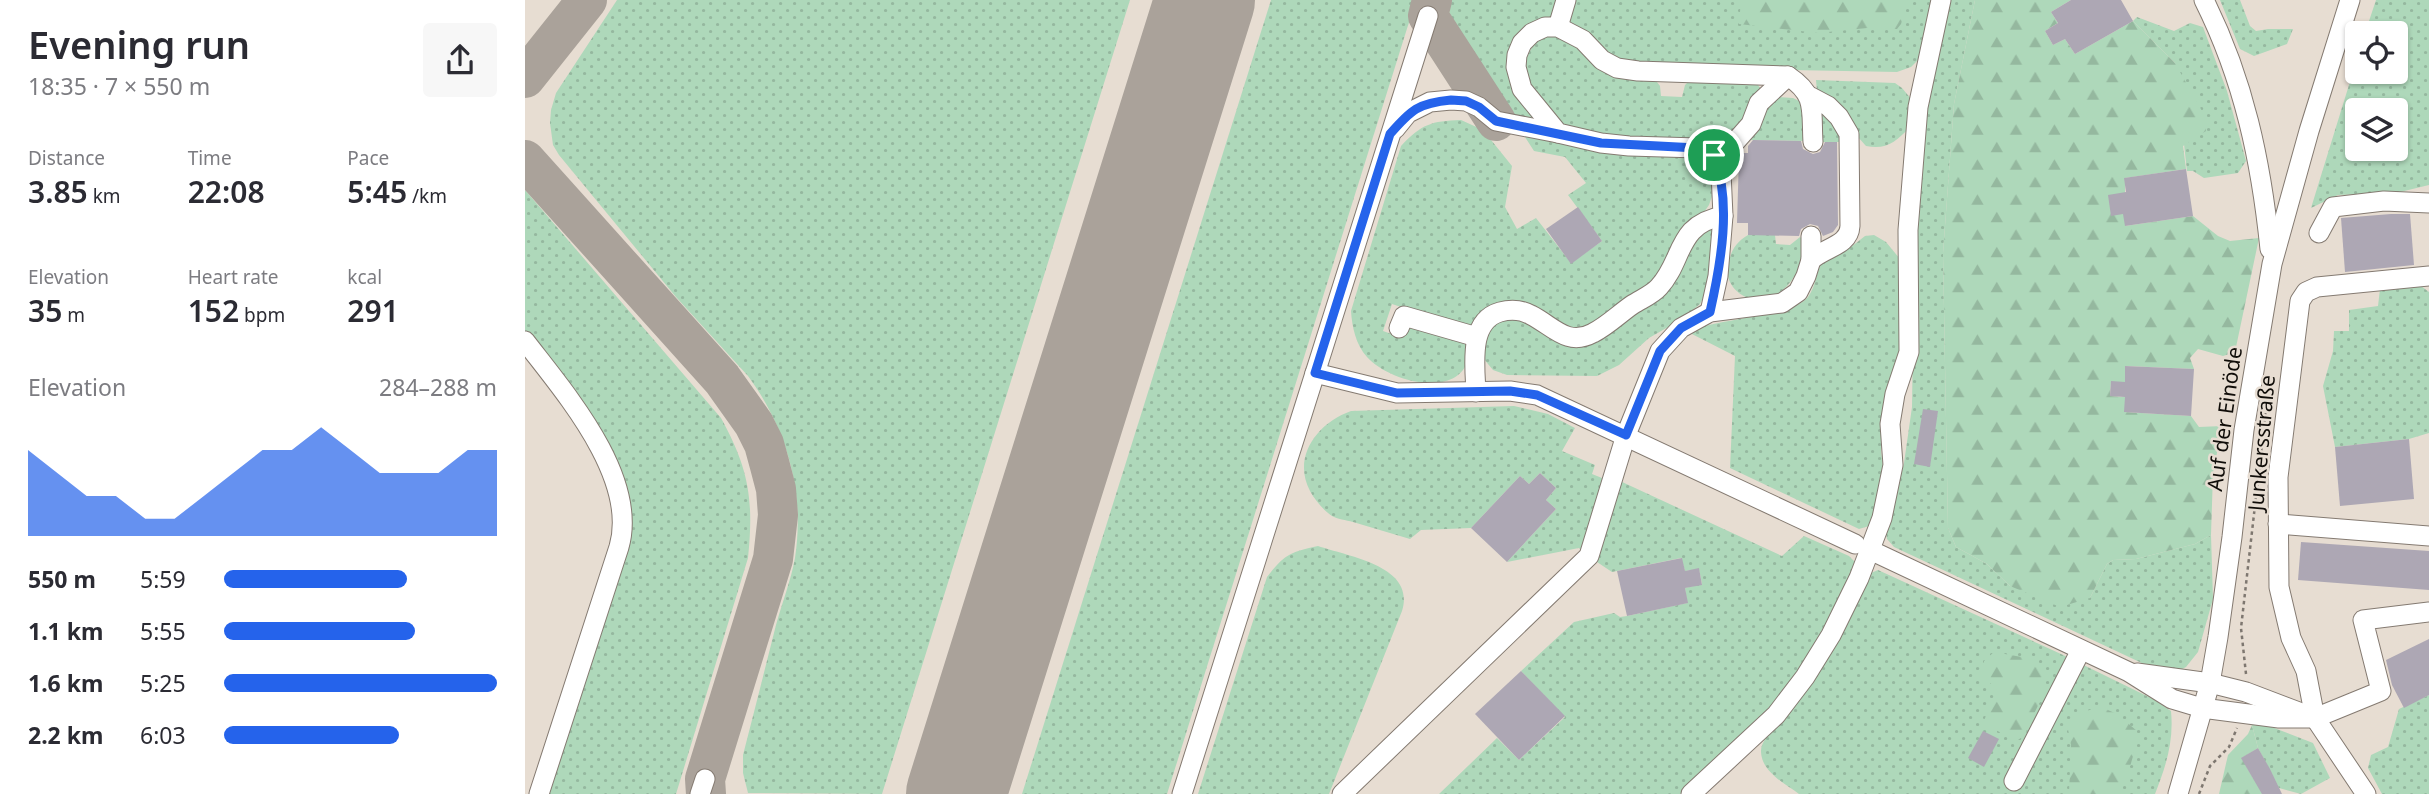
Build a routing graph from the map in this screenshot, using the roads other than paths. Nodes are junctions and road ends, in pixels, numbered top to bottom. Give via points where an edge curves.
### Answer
1 (1566, 0) edge
2 (1941, 0) edge
3 (2204, 0) edge
4 (2350, 0) edge
5 (1428, 16) dead end
6 (1558, 27) junction
7 (1788, 76) junction
8 (1811, 97) junction
9 (1558, 133) junction
10 (1390, 134) junction
11 (1813, 142) dead end
12 (1714, 155) junction
13 (2429, 203) edge
14 (1723, 216) junction
15 (2319, 233) dead end
16 (1811, 236) dead end
17 (1811, 260) junction
18 (2272, 264) junction
19 (2429, 276) edge
20 (1710, 312) junction
21 (1399, 328) dead end
22 (1478, 337) junction
23 (525, 341) edge
24 (1315, 373) junction
25 (1476, 392) junction
26 (1626, 435) junction
27 (2279, 524) junction
28 (2429, 536) edge
29 (1863, 547) junction
30 (2429, 612) edge
31 (2081, 650) junction
32 (2129, 672) junction
33 (2210, 683) junction
34 (2202, 708) junction
35 (2315, 719) junction
36 (2014, 781) dead end
37 (539, 794) edge
38 (1182, 794) edge
39 (1342, 794) edge
40 (1691, 794) edge
41 (2178, 794) edge
42 (2367, 794) edge

1 - 6 street
2 - 29 street via 1923,77 1913,160 1907,244 1909,352 1890,424 1893,465 1882,519
3 - 18 street via 2228,54 2255,142
4 - 18 street, Auf der Einöde
5 - 10 street
6 - 7 street via 1583,40 1617,68
6 - 9 street via 1532,33 1522,43 1517,67 1522,89
7 - 8 street
7 - 12 street via 1759,103 1751,124 1728,150
8 - 11 street
8 - 17 street via 1828,106 1849,134 1850,226 1845,241
9 - 10 street via 1496,121 1479,107 1451,100 1430,102 1408,113
9 - 12 street via 1601,143 1697,148
10 - 24 street
12 - 14 street via 1721,172
13 - 15 street via 2384,201 2333,207
14 - 20 street
14 - 22 street via 1690,232 1656,291 1592,334 1562,336 1528,314 1509,310 1490,317
16 - 17 street
17 - 20 street via 1798,292 1782,303
18 - 33 street, Auf der Einöde via 2243,430
19 - 27 street, Junkersstraße via 2317,287 2300,301 2278,477
20 - 26 street via 1681,328 1660,351
21 - 22 street via 1404,316
22 - 25 street
23 - 37 street via 583,417 602,451 615,482 622,526
24 - 25 street via 1397,393
24 - 38 street
25 - 26 street via 1537,395
26 - 29 street
26 - 39 street via 1589,556
27 - 28 street
27 - 35 street, Junkersstraße via 2279,587 2291,638 2306,671
29 - 31 street
29 - 40 street via 1859,578 1831,635 1791,696
30 - 35 street via 2363,620 2381,691
31 - 32 street
31 - 36 street
32 - 33 street
32 - 34 street via 2172,699
33 - 34 street, Auf der Einöde
33 - 35 street
34 - 35 street
34 - 41 street, Auf der Einöde
35 - 42 street, Junkersstraße

